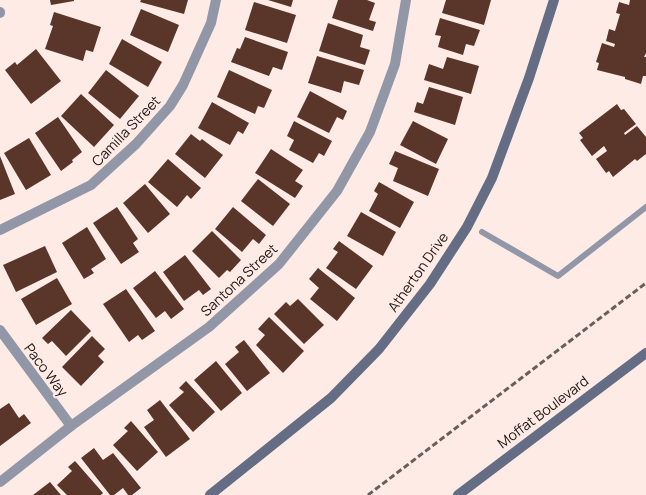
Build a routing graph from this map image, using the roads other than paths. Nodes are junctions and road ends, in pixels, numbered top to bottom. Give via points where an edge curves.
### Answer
1 (216, 0) edge
2 (406, 0) edge
3 (554, 0) edge
4 (646, 207) edge
5 (0, 230) edge
6 (482, 232) dead end
7 (0, 330) edge
8 (646, 353) edge
9 (71, 426) junction
10 (0, 482) edge
11 (210, 495) edge
12 (458, 495) edge

1 - 5 street, Camilla Street via 211,23 183,85 170,106 136,144 91,185
2 - 9 street, Santona Street via 395,64 370,132 337,191 279,264 209,327
3 - 11 street, Atherton Drive via 529,78 492,178 467,227 430,284 379,348 331,398
4 - 6 lane via 558,276
7 - 9 street, Paco Way
8 - 12 street, Moffat Boulevard
9 - 10 street, Santona Street

